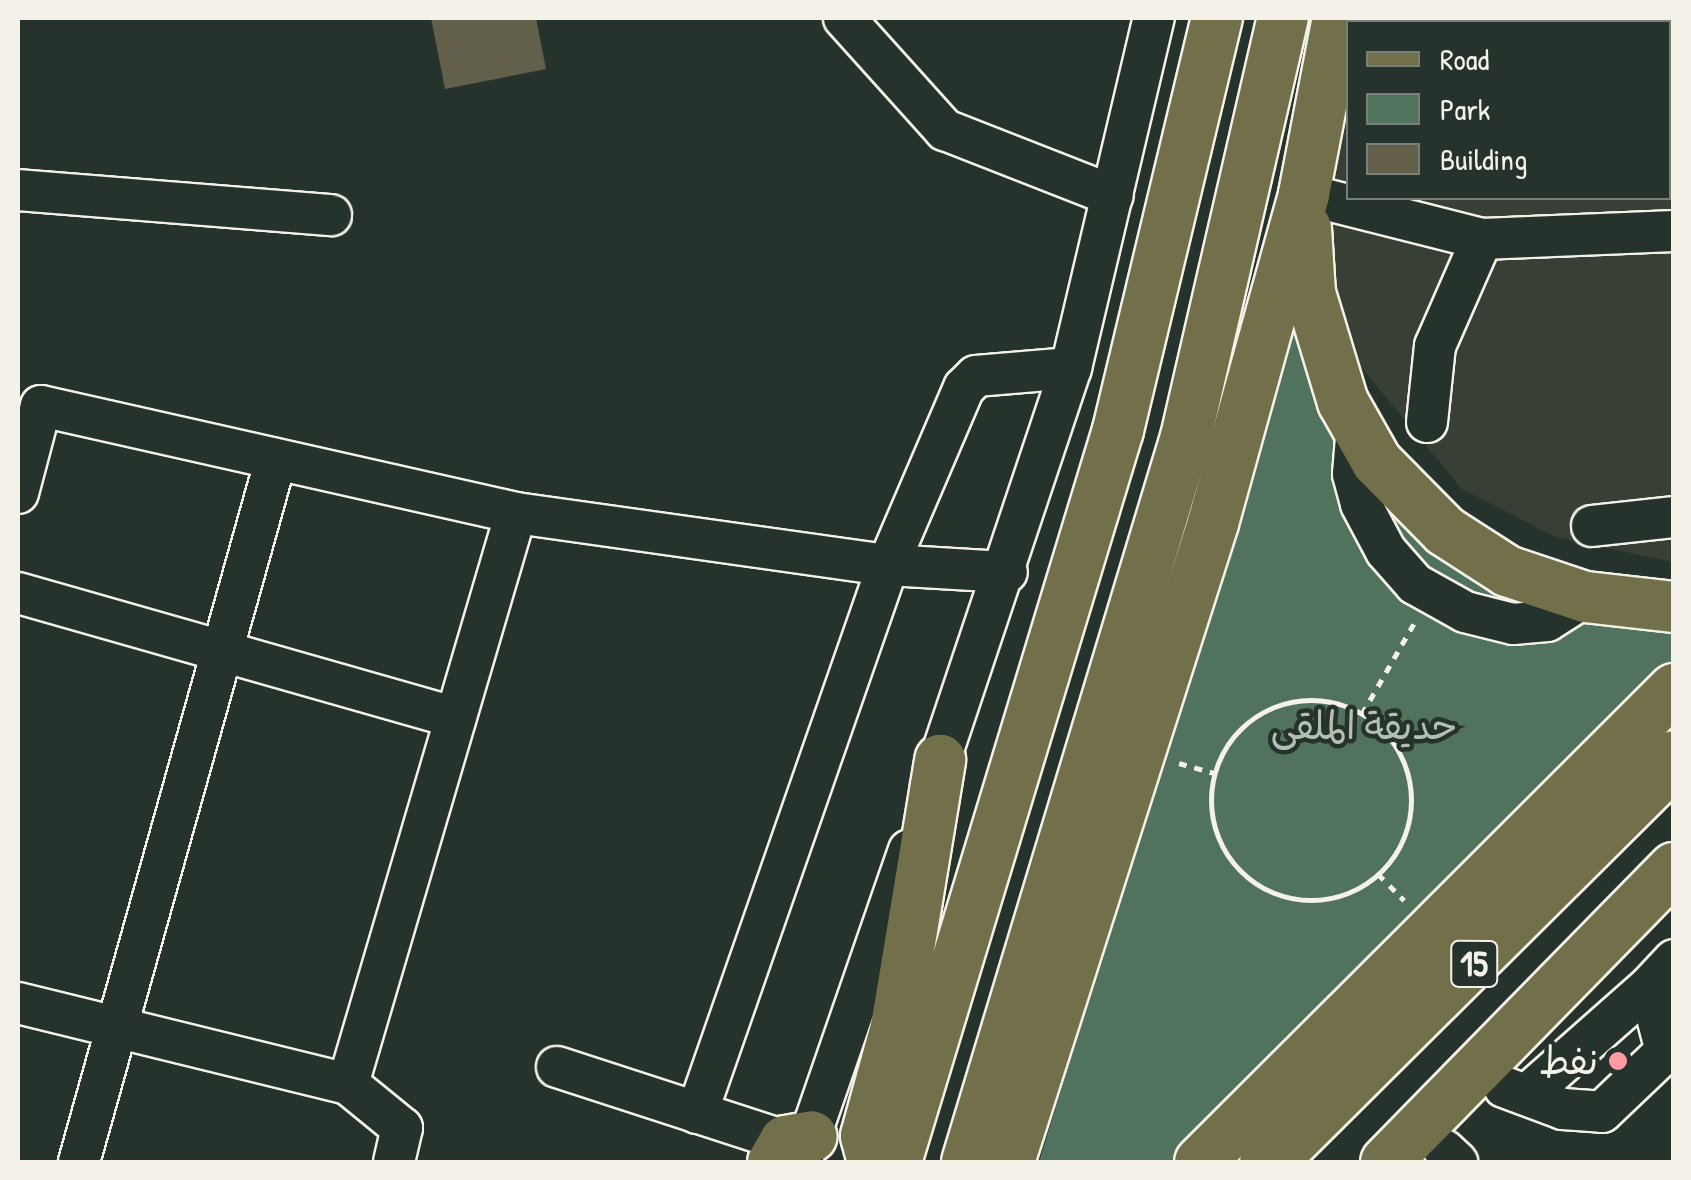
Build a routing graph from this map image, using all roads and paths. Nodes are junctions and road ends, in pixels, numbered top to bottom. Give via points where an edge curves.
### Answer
1 (844, 18) edge
2 (1154, 18) edge
3 (1217, 18) edge
4 (1284, 18) edge
5 (1338, 18) edge
6 (18, 190) edge
7 (1304, 194) junction
8 (1113, 196) junction
9 (331, 216) dead end
10 (1674, 231) edge
11 (1482, 239) junction
12 (1072, 368) junction
13 (1426, 422) dead end
14 (1357, 426) junction
15 (26, 428) edge
16 (276, 459) junction
17 (18, 494) edge
18 (516, 513) junction
19 (1674, 517) edge
20 (1592, 526) dead end
21 (888, 565) junction
22 (1006, 572) junction
23 (18, 593) edge
24 (1432, 594) junction
25 (1585, 598) junction
26 (1674, 607) edge
27 (222, 652) junction
28 (1674, 689) edge
29 (1362, 714) junction
30 (456, 718) junction
31 (1674, 758) edge
32 (940, 760) junction
33 (1674, 811) edge
34 (1674, 868) edge
35 (1079, 942) junction
36 (1661, 974) edge
37 (18, 1003) edge
38 (117, 1027) junction
39 (1519, 1028) junction
40 (558, 1067) dead end
41 (348, 1084) junction
42 (1517, 1090) junction
43 (697, 1113) junction
44 (793, 1151) edge
45 (1444, 1158) edge
46 (79, 1162) edge
47 (394, 1162) edge
48 (873, 1162) edge
49 (896, 1162) edge
50 (967, 1162) edge
51 (992, 1162) edge
52 (1009, 1162) edge
53 (1200, 1162) edge
54 (1267, 1162) edge
55 (1322, 1162) edge
56 (1386, 1162) edge

1 - 8 street via 945,130
2 - 8 street
3 - 49 main road via 1192,144 1042,698
4 - 50 main road via 1132,628
5 - 7 main road
6 - 9 street
7 - 11 street
7 - 14 main road via 1310,293
7 - 35 main road via 1162,695
8 - 12 street
10 - 11 street
11 - 13 street via 1435,346
12 - 21 street via 976,376 964,388
12 - 22 street
14 - 24 street via 1353,474 1361,504 1386,551
14 - 25 main road via 1377,462 1445,530 1507,571
15 - 16 street via 40,406
15 - 17 street
16 - 18 street
16 - 27 street
18 - 21 street
18 - 30 street
19 - 20 street
21 - 22 street
21 - 43 street
22 - 32 street
23 - 27 street
24 - 25 street via 1513,624 1547,621
24 - 29 path
25 - 26 main road
27 - 30 street
27 - 38 street
28 - 53 main road
29 - 29 path via 1323,701 1283,704 1247,723 1222,754 1212,816 1227,855 1258,885 1320,900 1360,887 1392,859 1408,822 1409,780 1392,742
30 - 41 street
31 - 54 highway, 15
32 - 44 street
32 - 48 main road via 896,1027 866,1136
33 - 55 highway, 15
34 - 39 main road
35 - 51 main road
35 - 52 main road
36 - 42 street
36 - 42 street via 1660,1062 1602,1112 1563,1109
37 - 38 street
38 - 41 street
38 - 46 street
39 - 42 main road
39 - 56 main road
40 - 43 street
41 - 47 street via 402,1128
42 - 45 main road
43 - 44 street

